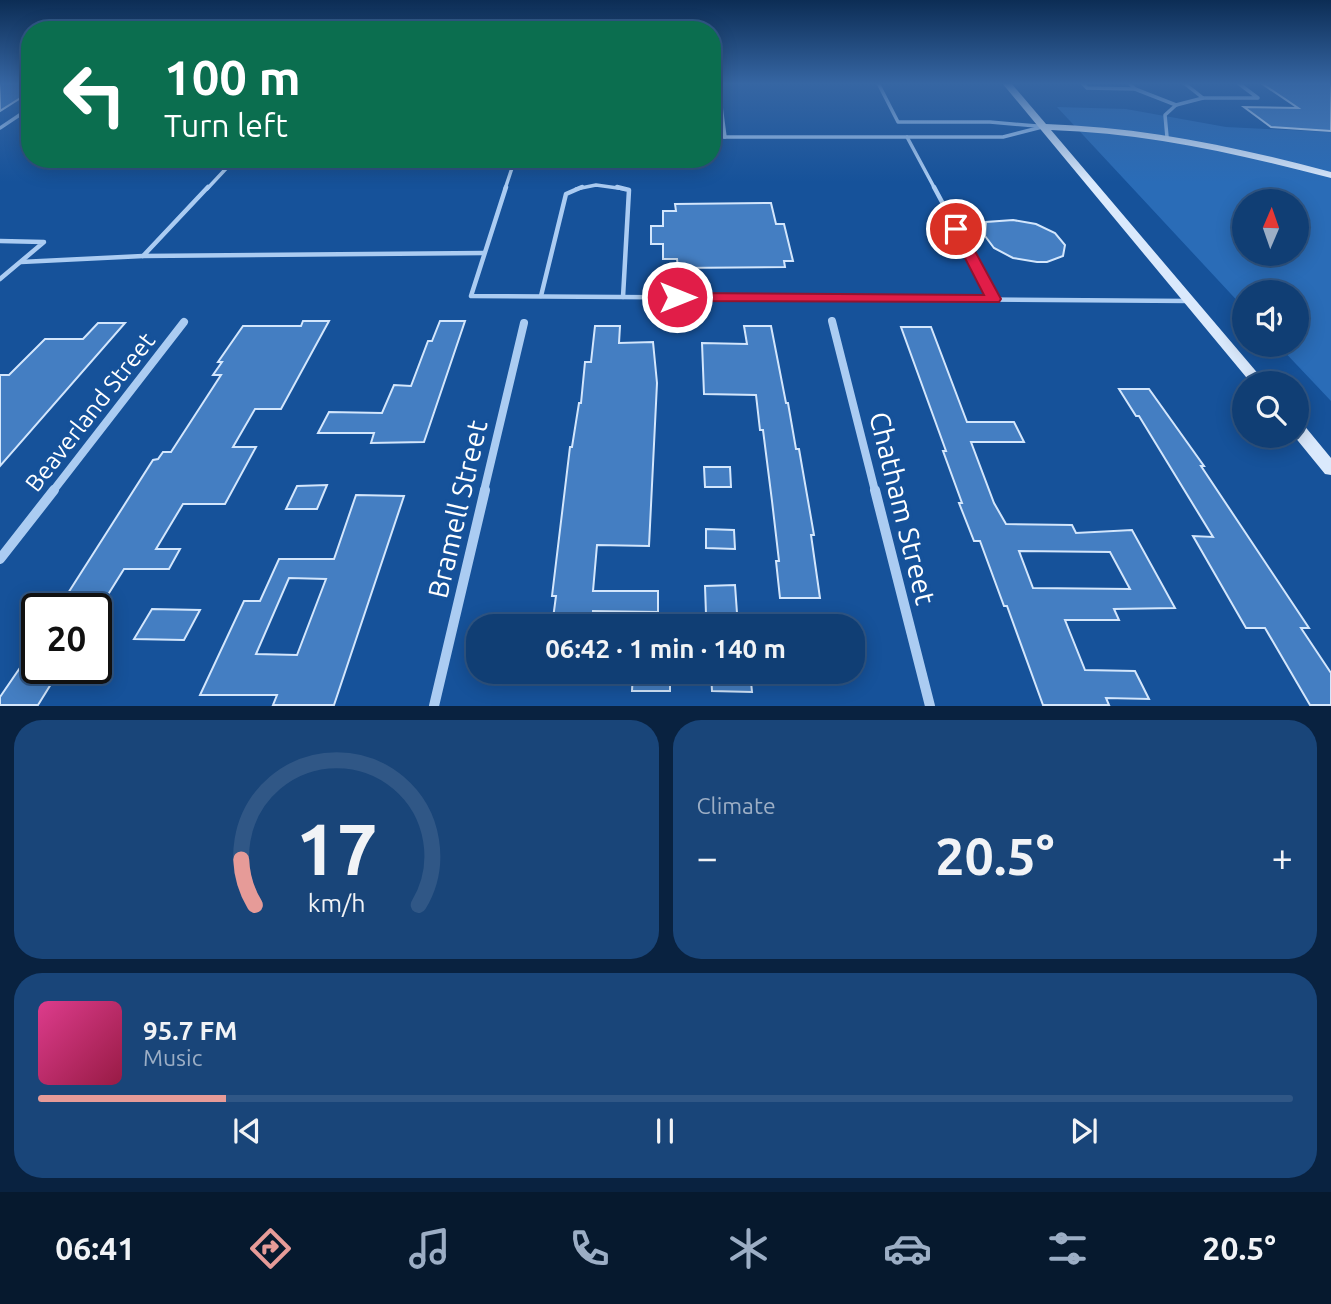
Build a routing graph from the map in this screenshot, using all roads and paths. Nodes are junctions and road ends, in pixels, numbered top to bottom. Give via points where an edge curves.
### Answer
1 (18, 116) edge
2 (722, 116) edge
3 (895, 116) edge
4 (1033, 116) edge
5 (1165, 116) edge
6 (1042, 127) junction
7 (0, 128) edge
8 (721, 137) edge
9 (725, 137) junction
10 (907, 137) junction
11 (1167, 137) junction
12 (226, 168) edge
13 (512, 168) edge
14 (1331, 175) edge
15 (0, 242) edge
16 (484, 253) junction
17 (143, 256) junction
18 (21, 262) junction
19 (0, 279) edge
20 (541, 296) junction
21 (623, 297) junction
22 (994, 299) junction
23 (1189, 301) junction
24 (832, 321) dead end
25 (184, 322) dead end
26 (524, 323) dead end
27 (1249, 371) edge
28 (1309, 442) edge
29 (1331, 469) edge
30 (0, 559) edge
31 (434, 705) edge
32 (930, 705) edge

1 - 7 lane
2 - 9 lane
3 - 6 lane via 898,122
4 - 6 main road
5 - 11 lane
6 - 10 lane via 1003,137
6 - 11 main road
6 - 23 main road
8 - 9 lane
9 - 10 lane
10 - 22 lane
11 - 14 main road
12 - 17 lane
13 - 16 lane
15 - 18 lane via 44,242
16 - 17 lane
16 - 20 lane via 471,296
17 - 18 lane
18 - 19 lane
20 - 21 lane
20 - 21 lane via 566,194 576,187 618,186 629,190
21 - 22 lane
22 - 23 lane
23 - 27 main road
24 - 32 street, Chatham Street
25 - 30 street, Beaverland Street
26 - 31 street, Bramell Street
28 - 29 main road

